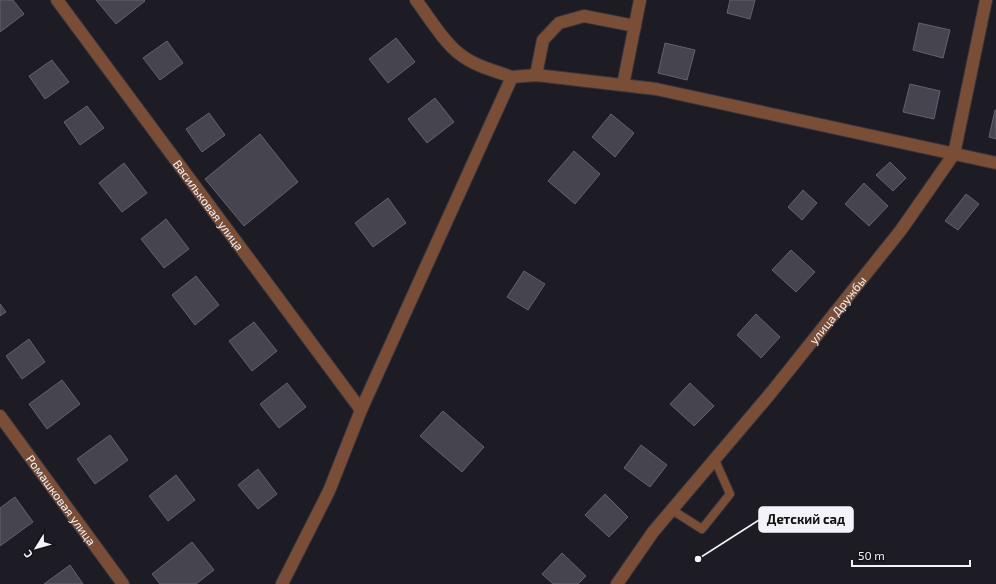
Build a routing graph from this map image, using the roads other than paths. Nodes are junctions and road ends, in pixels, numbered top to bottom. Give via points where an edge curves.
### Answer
1 (57, 0) edge
2 (416, 0) edge
3 (640, 0) edge
4 (986, 0) edge
5 (635, 26) junction
6 (536, 75) junction
7 (512, 77) junction
8 (623, 85) junction
9 (954, 154) junction
10 (996, 163) edge
11 (361, 410) junction
12 (0, 416) edge
13 (715, 460) junction
14 (672, 510) junction
15 (123, 584) edge
16 (282, 584) edge
17 (617, 584) edge

1 - 11 street, Васильковая улица
2 - 7 street via 460,55
3 - 5 street
4 - 9 street, улица Дружбы
5 - 6 street via 584,16 560,23 543,40
5 - 8 street
6 - 7 street
6 - 8 street
7 - 11 street
8 - 9 street via 656,89
9 - 10 street
9 - 13 street, улица Дружбы via 901,230
11 - 16 street via 329,491
12 - 15 street, Ромашковая улица
13 - 14 street, улица Дружбы
13 - 14 lane via 730,494 702,529
14 - 17 street, улица Дружбы via 653,532

